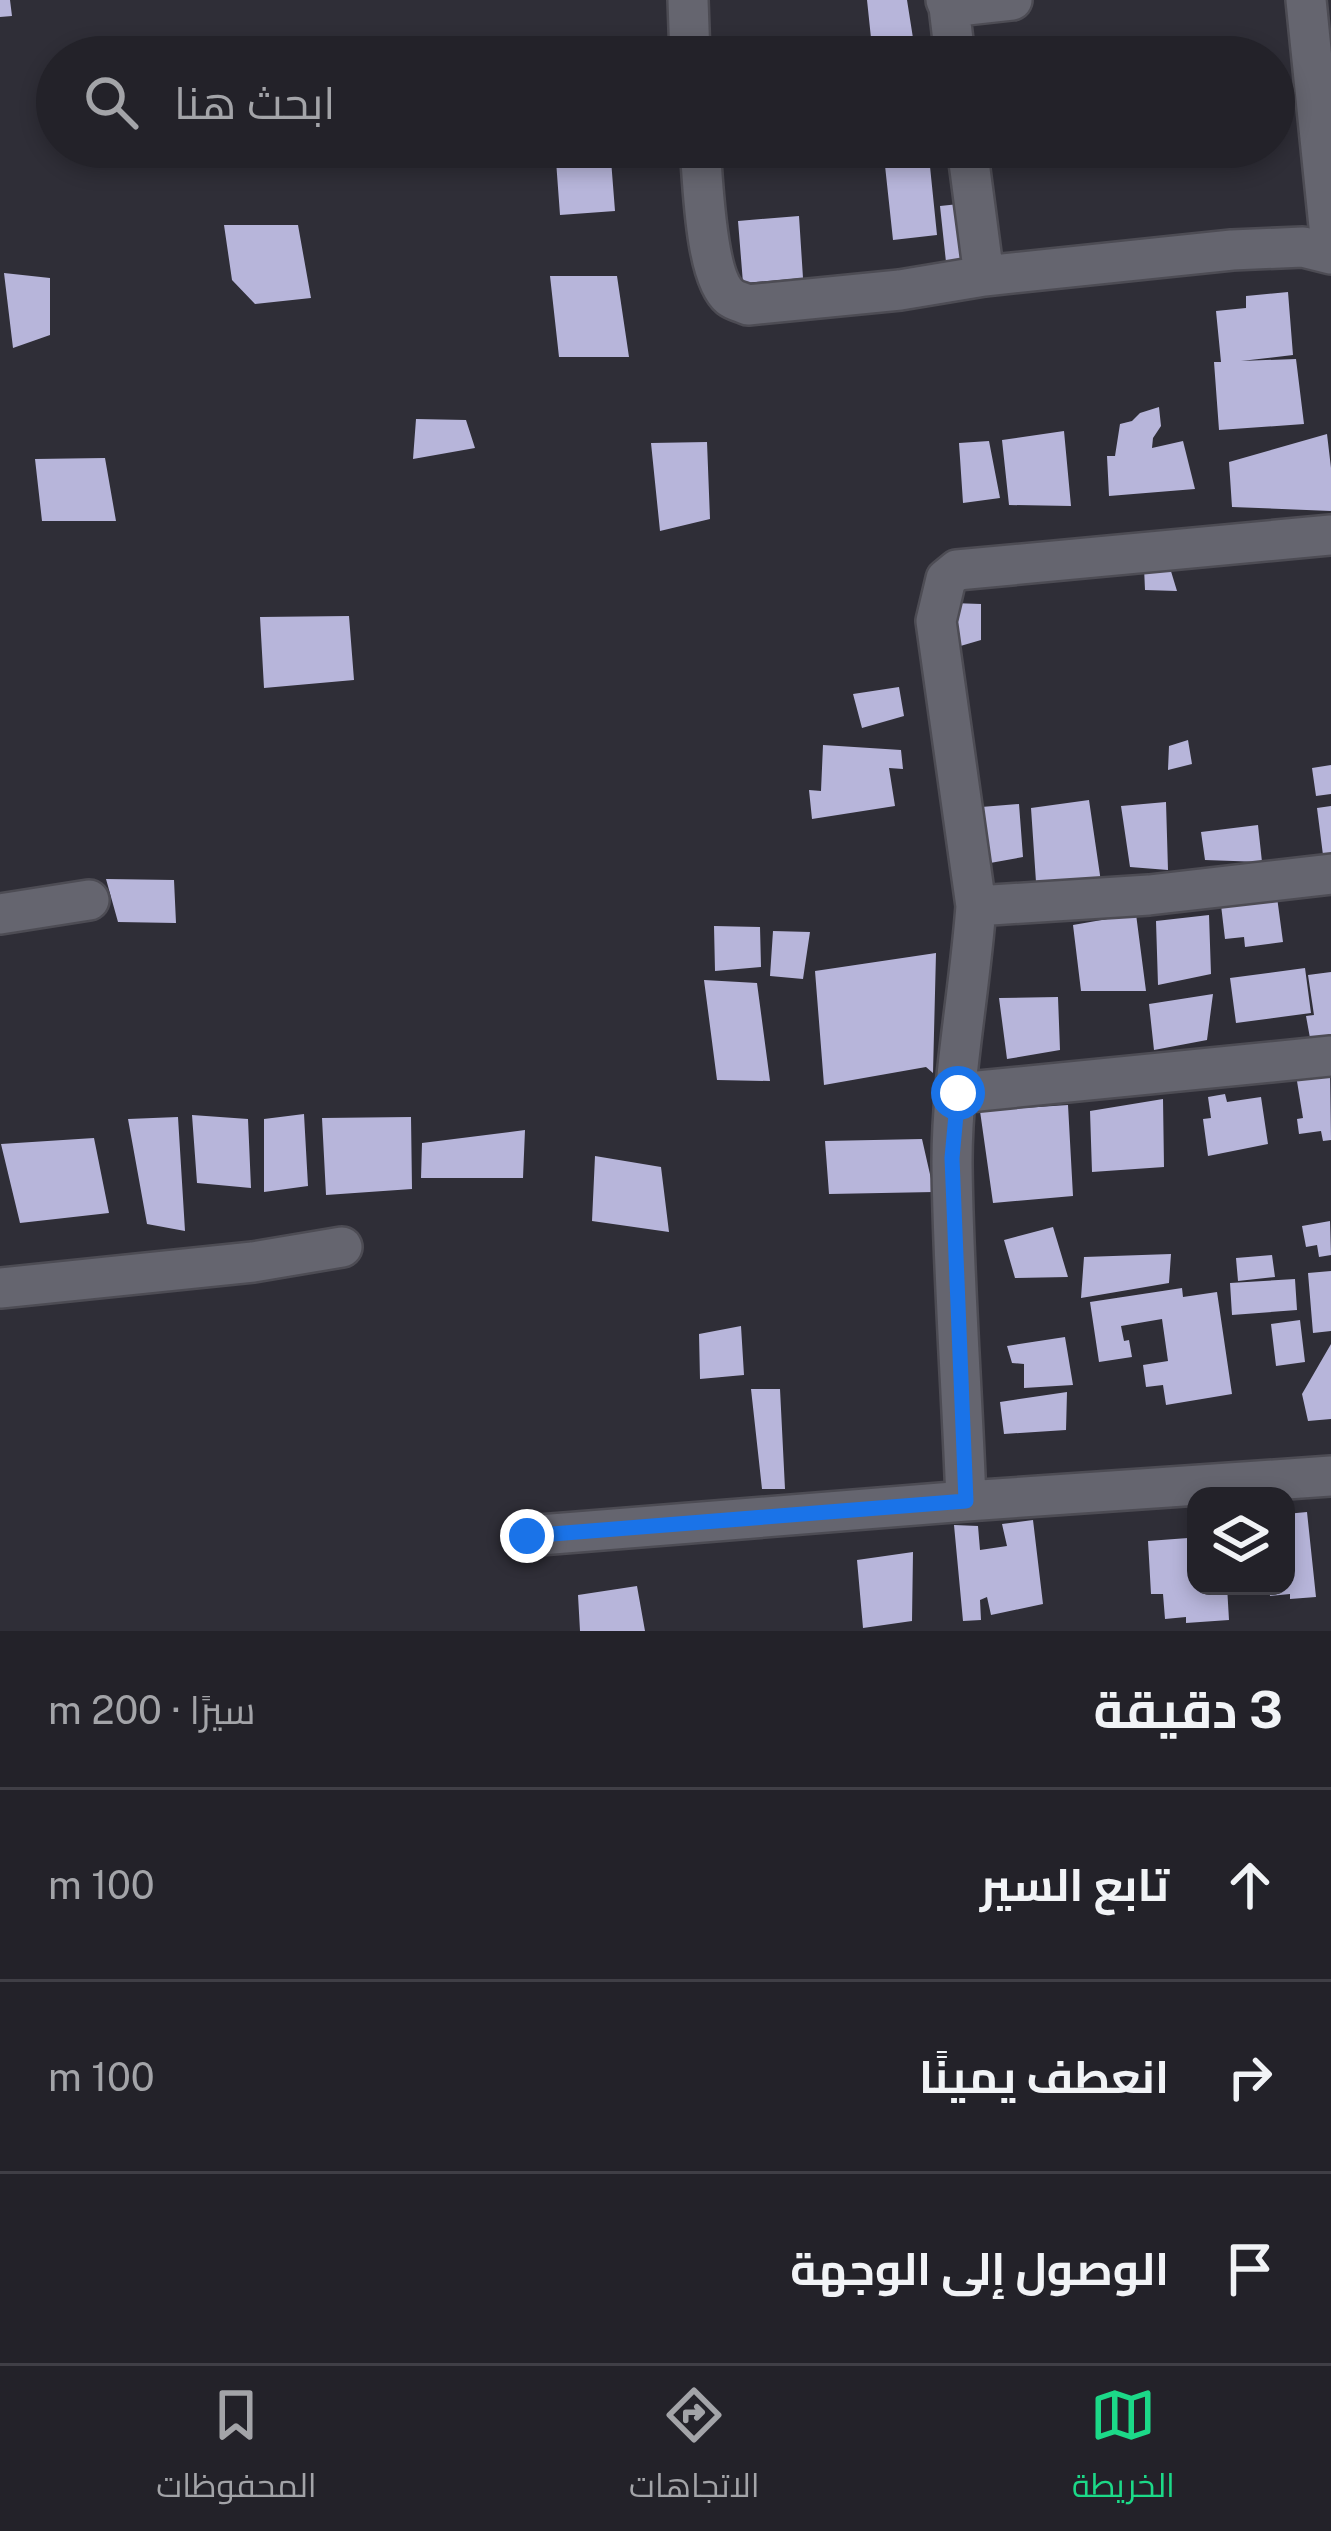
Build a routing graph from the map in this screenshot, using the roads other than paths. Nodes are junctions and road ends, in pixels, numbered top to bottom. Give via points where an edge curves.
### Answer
1 (688, 0) edge
2 (1012, 0) edge
3 (948, 4) edge
4 (1301, 4) edge
5 (689, 36) edge
6 (953, 36) edge
7 (702, 168) edge
8 (970, 168) edge
9 (1331, 250) edge
10 (984, 276) junction
11 (1331, 535) edge
12 (1331, 874) edge
13 (89, 900) dead end
14 (976, 907) junction
15 (0, 914) edge
16 (1331, 1056) edge
17 (958, 1093) junction
18 (342, 1247) dead end
19 (0, 1288) edge
20 (1331, 1476) edge
21 (966, 1501) junction
22 (527, 1536) dead end

1 - 5 street
2 - 3 street
3 - 6 street
4 - 9 street
7 - 10 street via 719,283 748,305
8 - 10 street
9 - 10 street via 1232,250
11 - 14 street via 957,570 946,579 936,621
12 - 14 street
13 - 15 street
14 - 17 street
16 - 17 street
17 - 21 street via 952,1158
18 - 19 street
20 - 21 street
21 - 22 street

